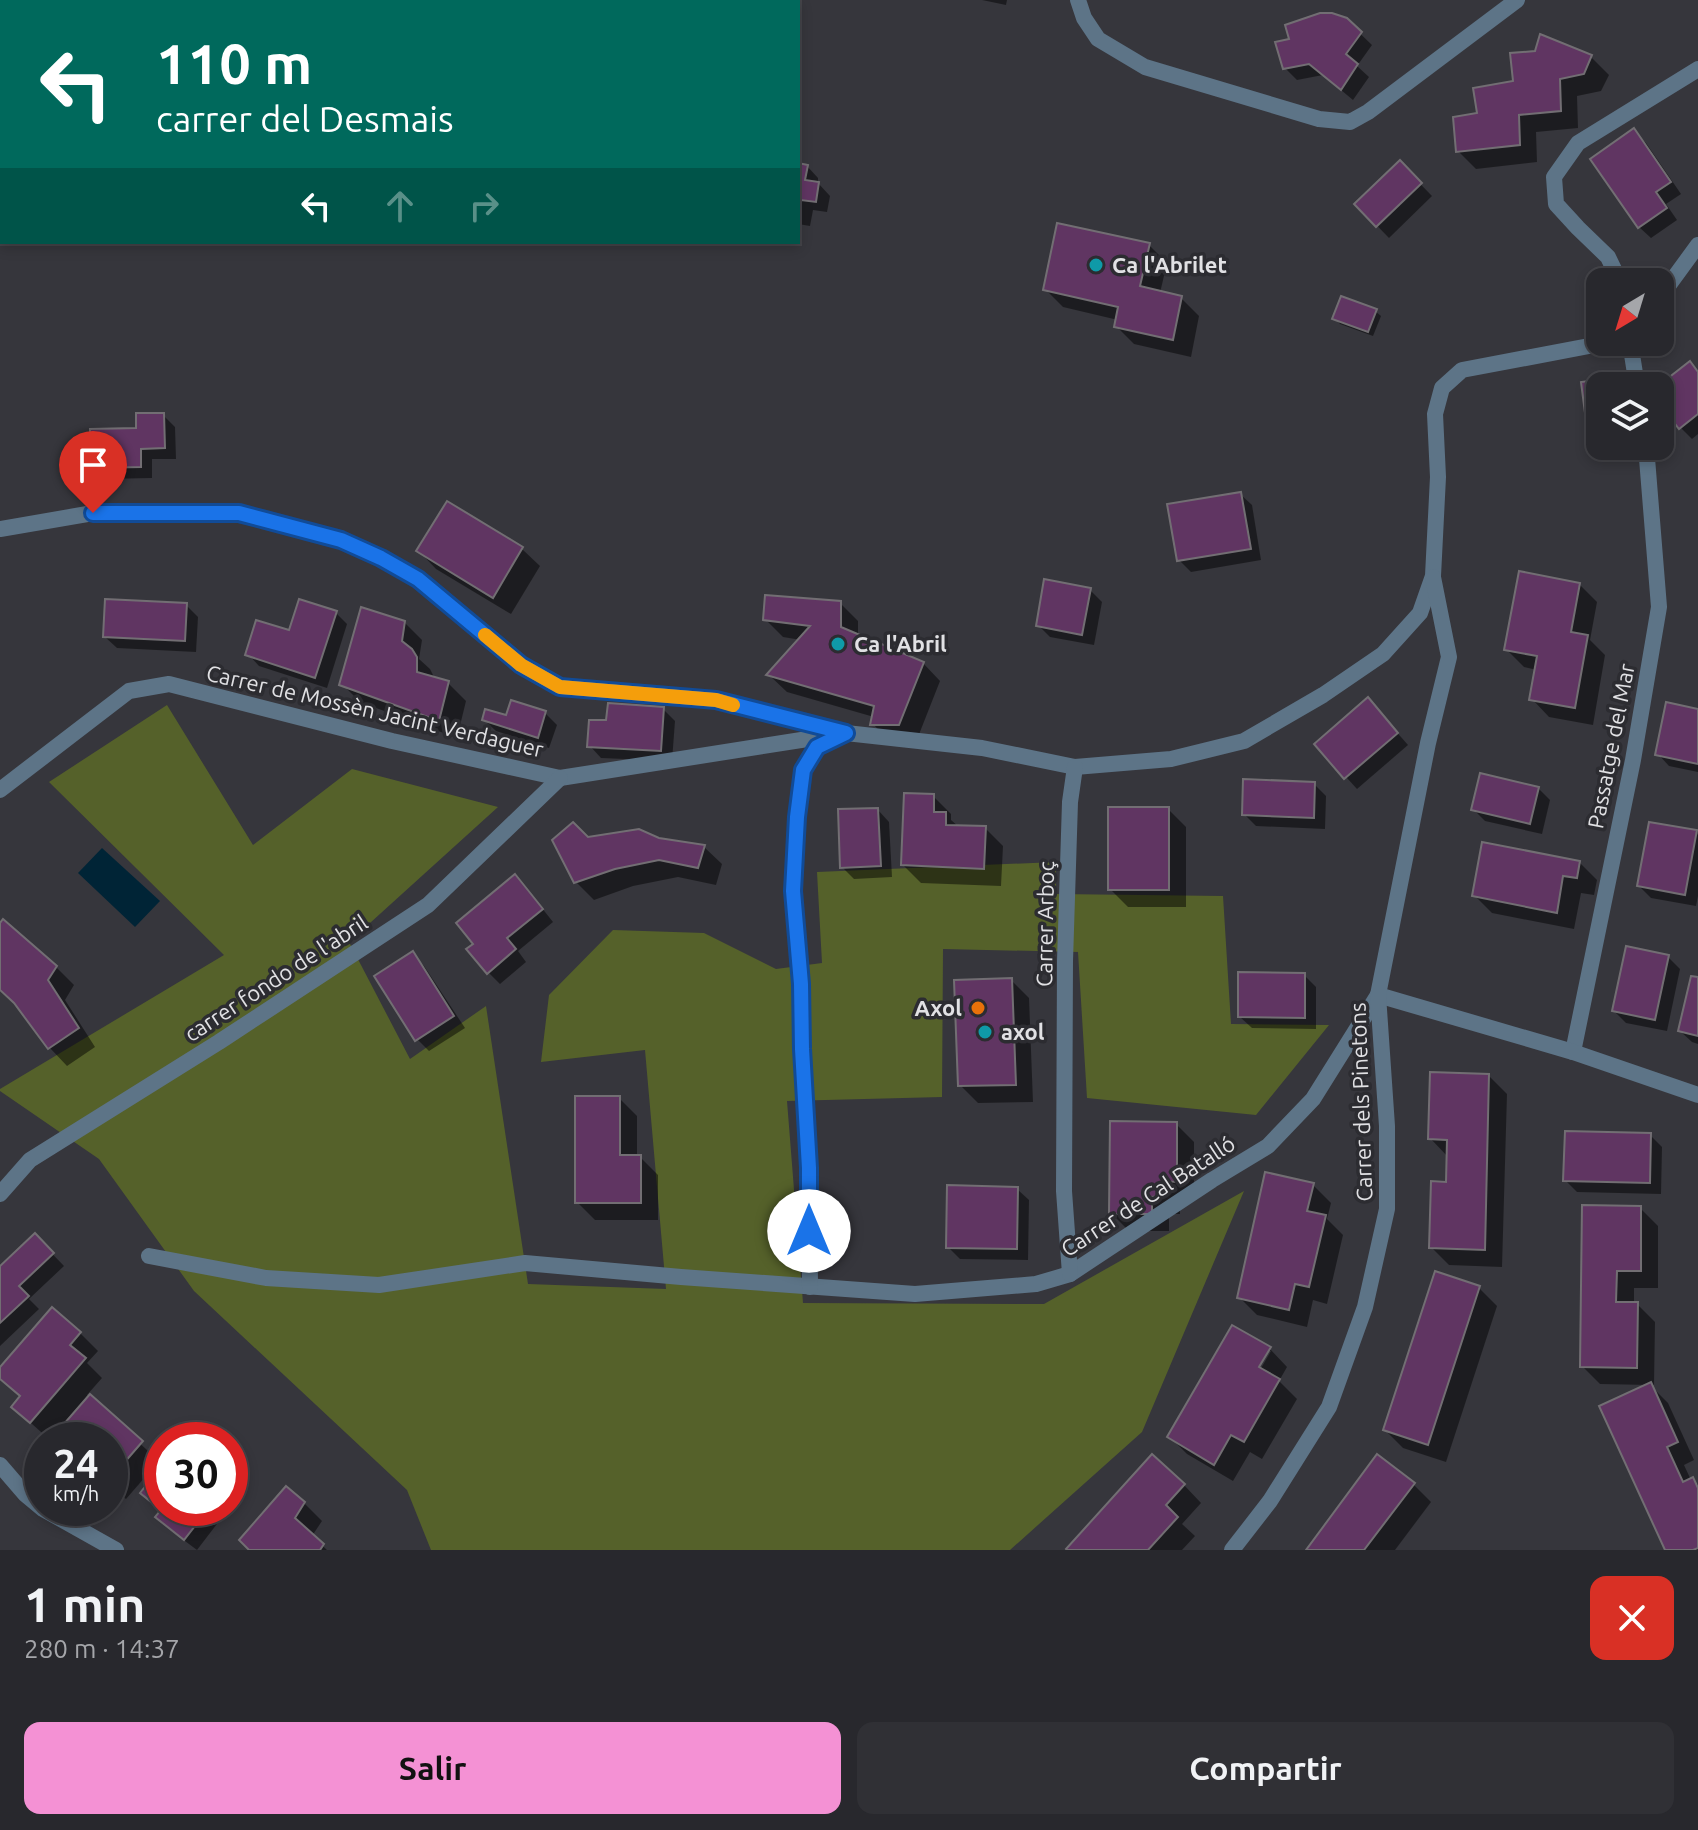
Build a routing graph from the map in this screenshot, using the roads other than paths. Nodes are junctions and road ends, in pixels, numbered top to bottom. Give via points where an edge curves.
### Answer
1 (1078, 0) edge
2 (1517, 0) edge
3 (1698, 69) edge
4 (1698, 245) edge
5 (1613, 268) edge
6 (1674, 278) edge
7 (1586, 347) edge
8 (1647, 460) edge
9 (0, 529) edge
10 (1433, 576) junction
11 (846, 733) junction
12 (1075, 767) junction
13 (560, 778) junction
14 (0, 790) edge
15 (1378, 995) junction
16 (1573, 1052) junction
17 (1698, 1095) edge
18 (0, 1194) edge
19 (149, 1256) dead end
20 (1070, 1274) junction
21 (810, 1287) junction
22 (0, 1465) edge
23 (116, 1550) edge
24 (1232, 1550) edge

1 - 2 street via 1098,39 1145,67 1319,119 1350,122
3 - 5 street via 1578,143 1554,177 1556,204
4 - 6 street
7 - 10 street, Carrer de Mossèn Jacint Verdaguer via 1462,370 1442,388 1435,414
8 - 16 street, Passatge del Mar via 1659,607
9 - 11 street via 93,513 239,513 341,540 381,558 418,579 521,665 560,687 716,700
10 - 12 street, Carrer de Mossèn Jacint Verdaguer via 1420,613 1383,654 1244,741 1171,759
10 - 15 street, Carrer dels Pinetons via 1449,657
11 - 12 street, Carrer de Mossèn Jacint Verdaguer via 982,748
11 - 13 street, Carrer de Mossèn Jacint Verdaguer
11 - 21 street via 817,747 803,770 797,817 793,891 809,1168
12 - 20 street, Carrer Arboç via 1065,977 1064,1191
13 - 14 street, Carrer de Mossèn Jacint Verdaguer via 169,684 129,691
13 - 18 street, carrer fondo de l'abril via 428,905 30,1160
15 - 16 street
15 - 20 street, Carrer de Cal Batalló via 1313,1099 1268,1146
15 - 24 street, Carrer dels Pinetons via 1387,1209 1365,1307 1329,1407
16 - 17 street
19 - 21 street, Carrer de Cal Batalló via 266,1278 379,1285 525,1263
20 - 21 street, Carrer de Cal Batalló via 1036,1284 915,1294
22 - 23 street via 43,1509

